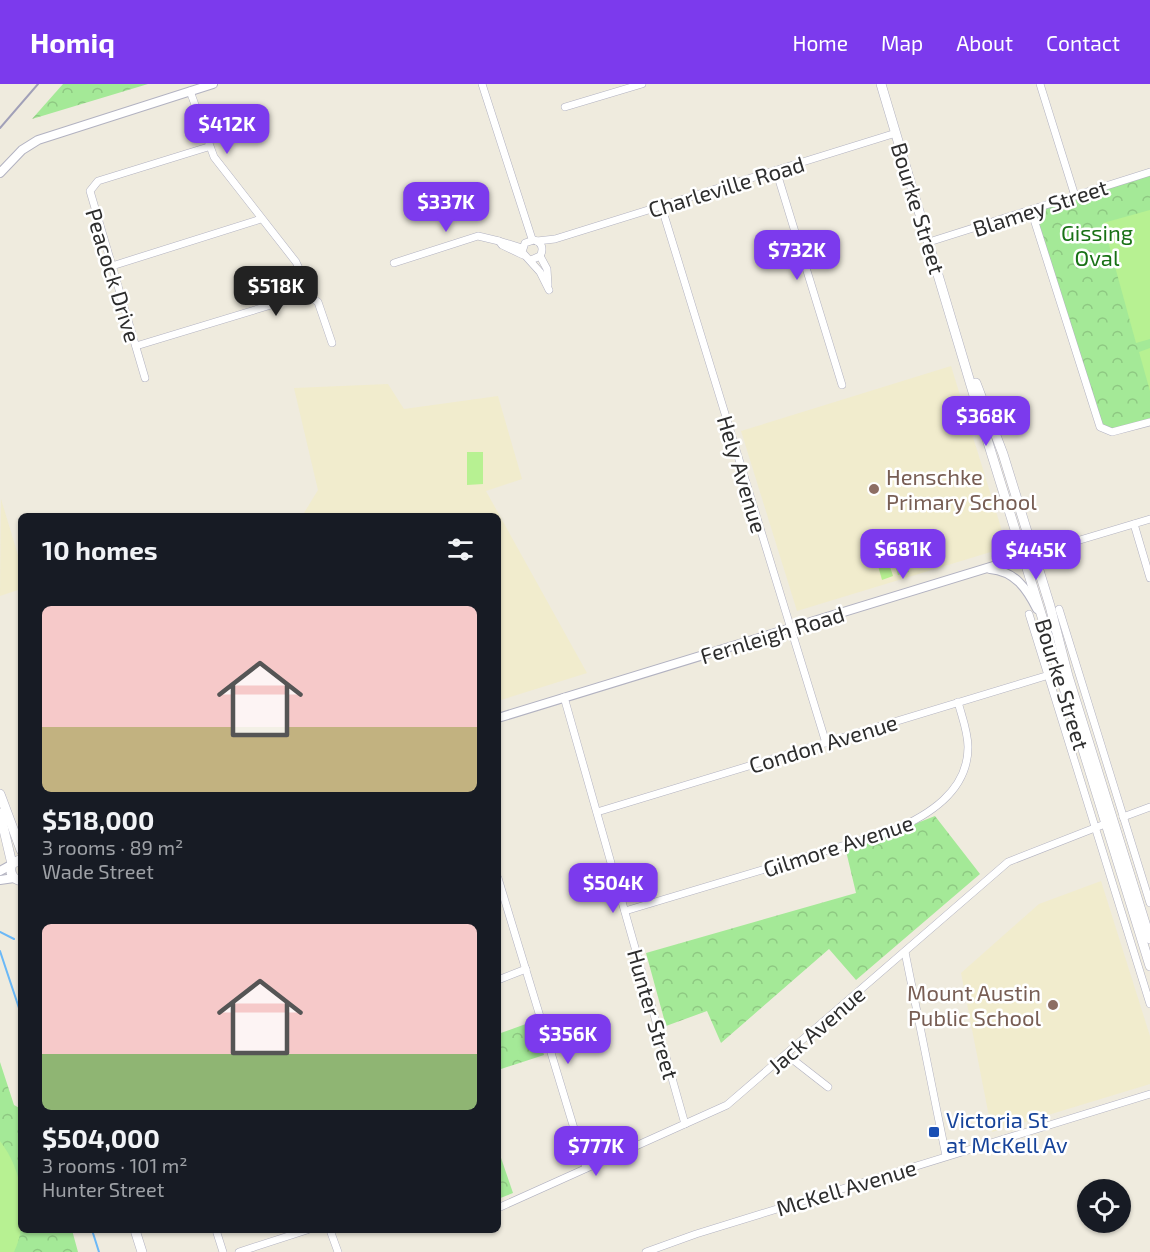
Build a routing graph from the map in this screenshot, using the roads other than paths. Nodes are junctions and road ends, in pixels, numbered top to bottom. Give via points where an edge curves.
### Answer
1 (213, 84) edge
2 (482, 84) edge
3 (642, 84) edge
4 (881, 84) edge
5 (1040, 84) edge
6 (190, 91) junction
7 (565, 108) dead end
8 (896, 133) junction
9 (208, 147) junction
10 (776, 170) junction
11 (1150, 172) edge
12 (0, 173) edge
13 (1075, 196) junction
14 (661, 205) junction
15 (1031, 210) junction
16 (524, 218) junction
17 (261, 219) junction
18 (555, 239) junction
19 (535, 240) junction
20 (929, 242) junction
21 (523, 249) junction
22 (541, 253) junction
23 (531, 260) junction
24 (394, 263) dead end
25 (112, 266) junction
26 (301, 291) junction
27 (957, 333) junction
28 (332, 343) dead end
29 (136, 346) junction
30 (145, 378) dead end
31 (842, 385) dead end
32 (1150, 422) edge
33 (1150, 519) edge
34 (1134, 524) junction
35 (1034, 554) junction
36 (1023, 557) junction
37 (985, 569) junction
38 (1150, 578) edge
39 (1059, 609) dead end
40 (1029, 614) dead end
41 (791, 628) junction
42 (1049, 640) junction
43 (1078, 673) junction
44 (1049, 675) junction
45 (1068, 676) junction
46 (564, 698) junction
47 (958, 702) junction
48 (501, 717) edge
49 (826, 743) junction
50 (0, 794) edge
51 (1150, 807) edge
52 (597, 812) junction
53 (0, 813) edge
54 (1114, 821) junction
55 (1095, 828) junction
56 (18, 842) edge
57 (18, 861) edge
58 (12, 865) junction
59 (0, 871) edge
60 (0, 880) edge
61 (18, 881) edge
62 (501, 888) edge
63 (1150, 903) edge
64 (626, 911) junction
65 (1150, 939) edge
66 (905, 952) junction
67 (1150, 966) edge
68 (526, 969) junction
69 (501, 979) edge
70 (1150, 1004) edge
71 (787, 1055) junction
72 (828, 1088) dead end
73 (1150, 1094) edge
74 (685, 1124) junction
75 (946, 1156) junction
76 (586, 1168) junction
77 (501, 1207) edge
78 (136, 1233) edge
79 (217, 1233) edge
80 (298, 1233) edge
81 (331, 1233) edge
82 (142, 1252) edge
83 (223, 1252) edge
84 (238, 1252) edge
85 (338, 1252) edge
86 (646, 1252) edge

1 - 6 street
2 - 16 street
3 - 7 street
4 - 8 main road, Bourke Street
5 - 13 street
6 - 9 street
6 - 12 street via 38,140
8 - 10 street, Charleville Road
8 - 20 main road, Bourke Street
9 - 17 street
9 - 25 street, Peacock Drive via 94,184 90,194
10 - 14 street, Charleville Road
10 - 31 street
11 - 13 street, Blamey Street
13 - 15 street, Blamey Street
14 - 18 street, Charleville Road
14 - 41 street, Hely Avenue
15 - 20 street, Blamey Street
15 - 32 street via 1100,427 1112,432
16 - 19 street
16 - 21 street
17 - 25 street
17 - 26 street via 298,268 303,278
18 - 19 street, Charleville Road
18 - 22 street, Charleville Road
19 - 21 street, Charleville Road
19 - 22 street
20 - 27 main road, Bourke Street
21 - 23 street
21 - 24 street via 478,236
22 - 23 street, Charleville Road
22 - 23 street via 549,290
25 - 29 street, Peacock Drive
26 - 28 street via 318,302
26 - 29 street via 281,302
27 - 35 main road, Bourke Street via 1003,454
27 - 36 main road, Bourke Street
29 - 30 street, Peacock Drive
33 - 34 street, Fernleigh Road
34 - 35 street, Fernleigh Road
34 - 38 street
35 - 36 street, Fernleigh Road
35 - 45 main road, Bourke Street
36 - 37 street, Fernleigh Road
36 - 42 main road, Bourke Street
37 - 41 street, Fernleigh Road
37 - 42 street via 1006,573 1023,586
39 - 43 street, Bourke Street
40 - 44 street, Bourke Street
41 - 46 street, Fernleigh Road
41 - 49 street, Hely Avenue
42 - 54 main road, Bourke Street
43 - 45 street, Bourke Street
43 - 54 street, Bourke Street
44 - 47 street, Condon Avenue
44 - 55 street, Bourke Street
45 - 54 main road, Bourke Street
46 - 48 street, Fernleigh Road
46 - 52 street, Hunter Street
47 - 49 street, Condon Avenue
47 - 64 street, Gilmore Avenue via 967,758 956,785 931,812 892,831
49 - 52 street, Condon Avenue
50 - 56 main road
51 - 54 street, Jack Avenue
52 - 64 street, Hunter Street
53 - 58 main road
54 - 55 street, Jack Avenue
54 - 63 street, Bourke Street
54 - 65 main road, Bourke Street
54 - 67 main road, Bourke Street
55 - 66 street, Jack Avenue via 1008,862
55 - 70 street, Bourke Street
57 - 58 main road
58 - 59 street
58 - 61 main road via 10,872
60 - 61 street
62 - 68 street
64 - 74 street, Hunter Street
66 - 71 street, Jack Avenue
66 - 75 street
68 - 69 street
68 - 76 street
71 - 72 street
71 - 74 street, Jack Avenue via 727,1105
73 - 75 street, McKell Avenue
74 - 76 street, Jack Avenue
75 - 86 street, McKell Avenue
76 - 77 street, Jack Avenue
78 - 82 main road
79 - 83 street
80 - 84 street
81 - 85 street

